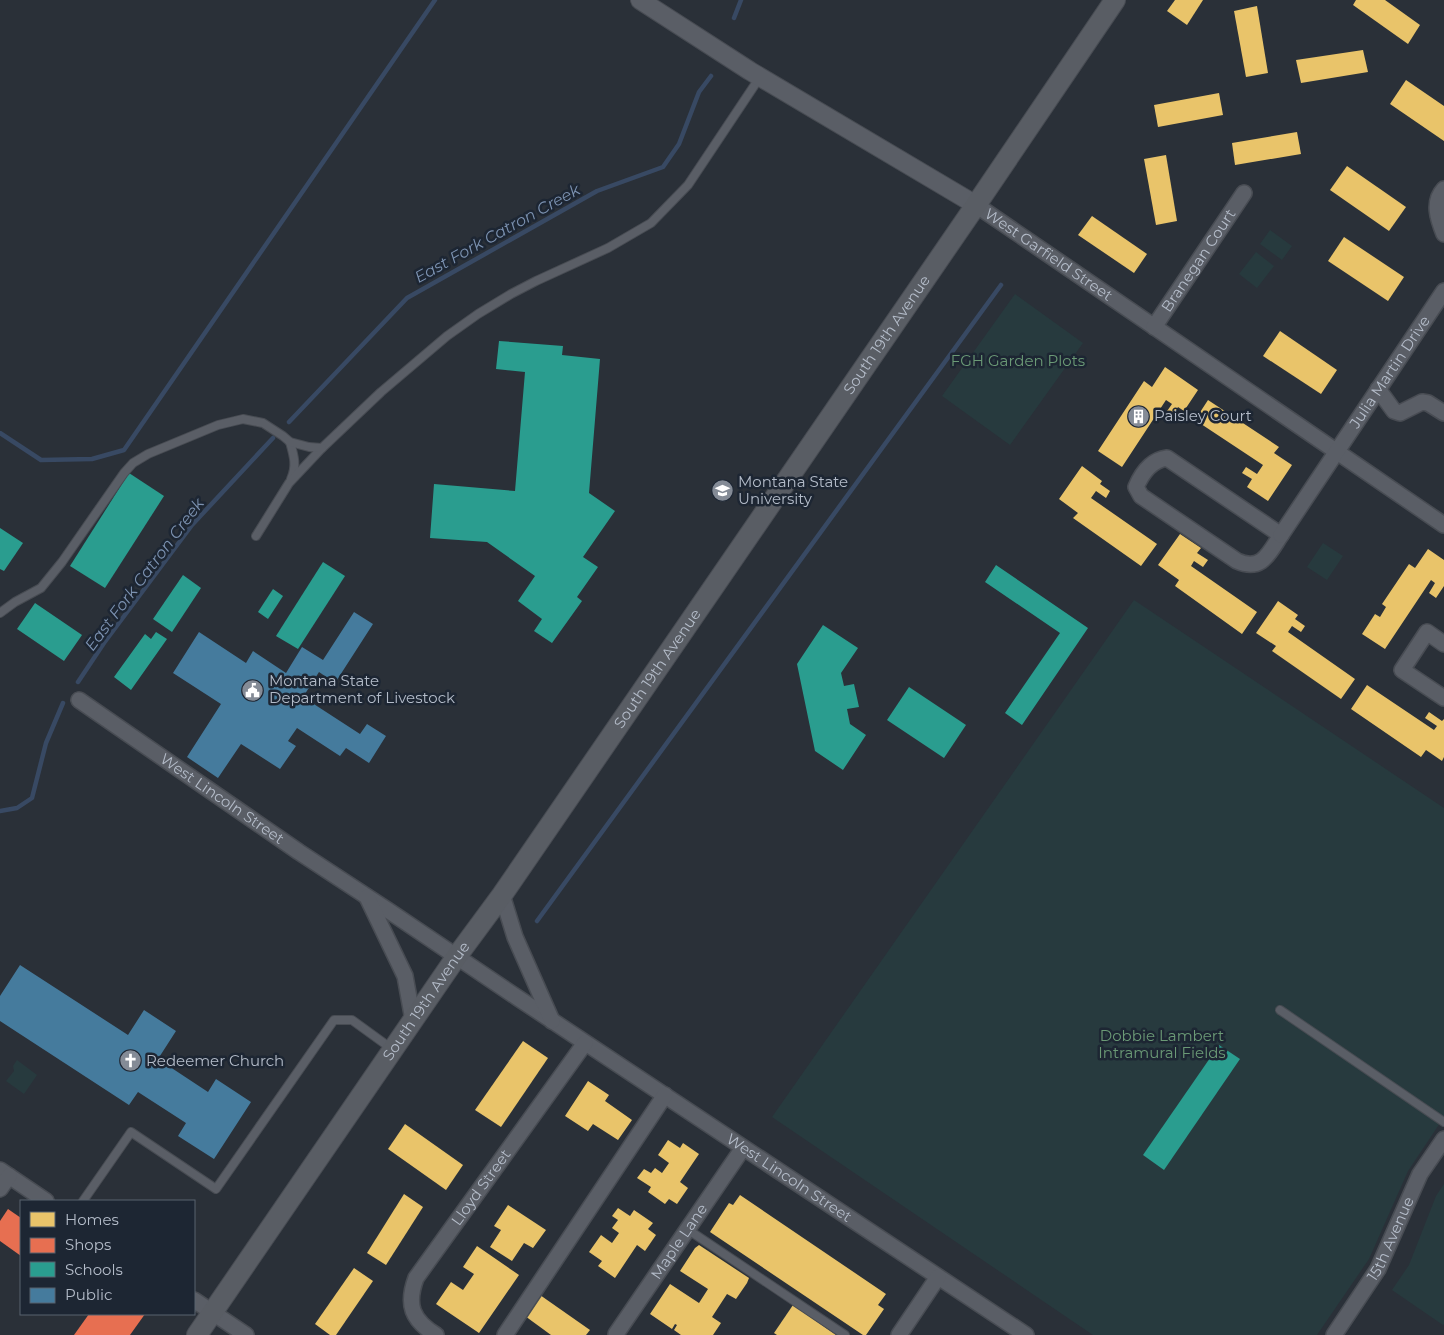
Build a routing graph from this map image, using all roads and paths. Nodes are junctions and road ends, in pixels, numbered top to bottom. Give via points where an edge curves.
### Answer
1 (640, 0) edge
2 (1115, 0) edge
3 (760, 77) junction
4 (1444, 189) edge
5 (1244, 193) dead end
6 (976, 206) junction
7 (1444, 234) edge
8 (1444, 291) edge
9 (1154, 327) junction
10 (1378, 389) junction
11 (1444, 413) edge
12 (290, 442) junction
13 (322, 448) junction
14 (1336, 452) junction
15 (289, 483) junction
16 (1444, 525) edge
17 (1280, 535) junction
18 (256, 536) dead end
19 (0, 613) edge
20 (1444, 644) edge
21 (1444, 698) edge
22 (79, 700) dead end
23 (502, 895) junction
24 (366, 896) junction
25 (457, 956) junction
26 (1280, 1010) dead end
27 (413, 1020) junction
28 (552, 1021) junction
29 (585, 1043) junction
30 (393, 1049) junction
31 (664, 1095) junction
32 (1444, 1122) edge
33 (1444, 1140) edge
34 (743, 1148) junction
35 (4, 1173) edge
36 (0, 1189) edge
37 (44, 1200) edge
38 (84, 1200) edge
39 (687, 1229) junction
40 (938, 1277) junction
41 (195, 1301) edge
42 (212, 1312) junction
43 (616, 1334) edge
44 (197, 1335) edge
45 (246, 1335) edge
46 (436, 1335) edge
47 (505, 1335) edge
48 (845, 1335) edge
49 (899, 1335) edge
50 (1026, 1335) edge
51 (1334, 1335) edge

1 - 3 street, West Garfield Street
2 - 6 main road, South 19th Avenue
3 - 6 street, West Garfield Street
3 - 13 lane via 688,185 652,223 608,248 510,294 478,314 415,362
4 - 7 street via 1437,202
5 - 9 street, Branegan Court
6 - 9 street, West Garfield Street
6 - 23 main road, South 19th Avenue
8 - 10 street, Julia Martin Drive
9 - 14 street, West Garfield Street
10 - 11 street via 1394,411 1400,413 1422,402
10 - 14 street, Julia Martin Drive
12 - 13 lane
12 - 15 lane via 295,460
12 - 19 lane via 263,423 243,419 218,425 148,454 124,472 41,588
13 - 15 lane
14 - 16 street, West Garfield Street
14 - 17 street
15 - 18 lane
17 - 17 street via 1267,556 1247,566 1151,504 1136,487 1149,467 1158,459 1167,458
20 - 21 street via 1427,632 1402,670
22 - 24 street, West Lincoln Street
23 - 25 main road, South 19th Avenue
23 - 28 street via 514,937
24 - 25 street, West Lincoln Street
24 - 27 street via 405,976
25 - 27 main road, South 19th Avenue
25 - 28 street, West Lincoln Street
26 - 32 lane
27 - 30 main road, South 19th Avenue
28 - 29 street, West Lincoln Street
29 - 31 street, West Lincoln Street
29 - 46 street, Lloyd Street via 416,1278 411,1304 424,1328
30 - 38 lane via 352,1020 334,1020 216,1189 131,1132
30 - 42 main road, South 19th Avenue
31 - 34 street, West Lincoln Street
31 - 47 street
33 - 51 street, 15th Avenue via 1420,1174 1378,1269
34 - 39 street, Maple Lane
34 - 40 street, West Lincoln Street
35 - 36 street
35 - 37 street
39 - 43 street, Maple Lane
39 - 48 lane
40 - 49 street
40 - 50 street, West Lincoln Street
41 - 42 street
42 - 44 main road, South 19th Avenue
42 - 45 street

